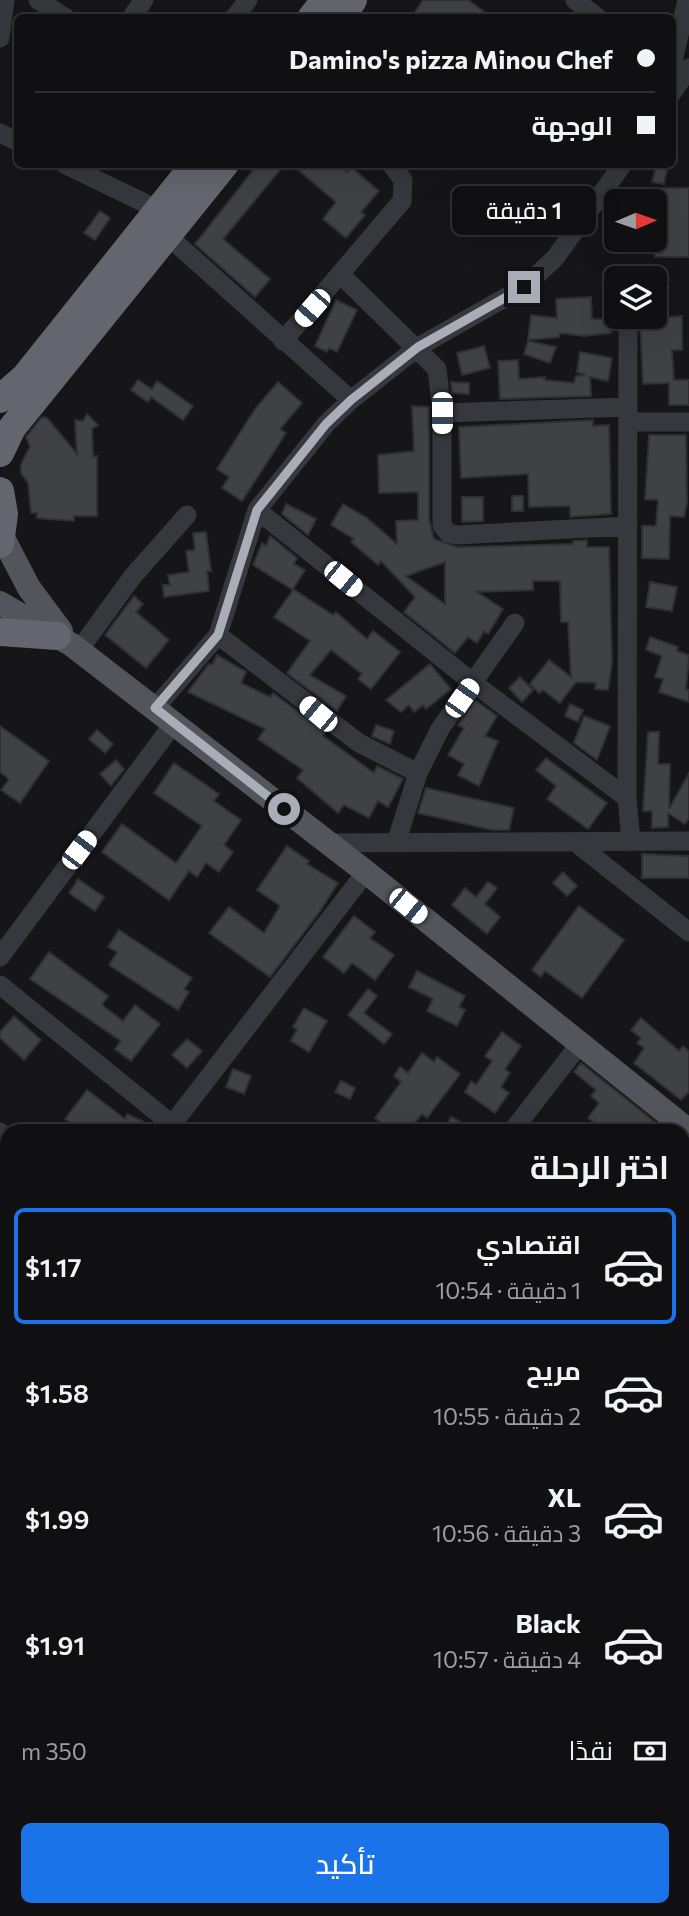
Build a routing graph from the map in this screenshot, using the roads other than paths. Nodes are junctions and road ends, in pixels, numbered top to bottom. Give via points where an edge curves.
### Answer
1 (5, 0) edge
2 (38, 0) edge
3 (248, 0) edge
4 (325, 0) edge
5 (575, 0) edge
6 (687, 0) edge
7 (60, 14) edge
8 (237, 14) edge
9 (314, 14) edge
10 (593, 14) edge
11 (0, 38) edge
12 (677, 75) edge
13 (71, 168) edge
14 (193, 168) edge
15 (221, 168) edge
16 (394, 168) edge
17 (620, 168) edge
18 (164, 223) junction
19 (341, 275) junction
20 (628, 330) dead end
21 (284, 341) junction
22 (418, 347) junction
23 (0, 399) edge
24 (351, 400) junction
25 (442, 413) junction
26 (628, 414) junction
27 (689, 422) edge
28 (0, 453) edge
29 (0, 491) edge
30 (257, 510) junction
31 (187, 515) dead end
32 (628, 526) junction
33 (1, 540) edge
34 (0, 603) edge
35 (515, 623) dead end
36 (0, 632) edge
37 (218, 635) junction
38 (70, 643) junction
39 (472, 682) junction
40 (164, 716) junction
41 (418, 773) junction
42 (627, 798) junction
43 (689, 841) edge
44 (575, 842) junction
45 (631, 842) junction
46 (328, 843) junction
47 (396, 843) junction
48 (366, 872) junction
49 (689, 932) edge
50 (0, 957) edge
51 (0, 985) edge
52 (579, 1045) junction
53 (170, 1124) edge
54 (178, 1124) edge
55 (518, 1124) edge
56 (680, 1124) edge

1 - 11 street
2 - 7 street
3 - 8 street
4 - 9 highway
5 - 10 street
6 - 12 street
13 - 18 street
14 - 18 highway
15 - 18 highway
16 - 19 street via 403,180 402,201
17 - 22 street via 555,258 524,287
18 - 21 street
18 - 23 highway
18 - 28 highway via 12,428
19 - 21 street
19 - 22 street
20 - 26 street
21 - 24 street
22 - 24 street
22 - 25 street via 437,369
24 - 30 street
25 - 26 street
25 - 32 street via 442,525 447,533
26 - 27 street
26 - 32 street
29 - 33 highway via 5,514
30 - 37 street
30 - 39 street
31 - 38 street
32 - 42 street
33 - 38 main road
34 - 38 main road
35 - 39 street
36 - 38 highway
37 - 40 street
37 - 41 street via 359,743
38 - 40 main road
39 - 41 street via 440,729
39 - 42 street
40 - 46 main road
40 - 50 street
41 - 47 street
42 - 45 street
43 - 45 street
44 - 45 street
44 - 47 street
44 - 49 street
46 - 47 street
46 - 48 main road
48 - 52 main road
48 - 54 street
51 - 53 street
52 - 55 street
52 - 56 main road

